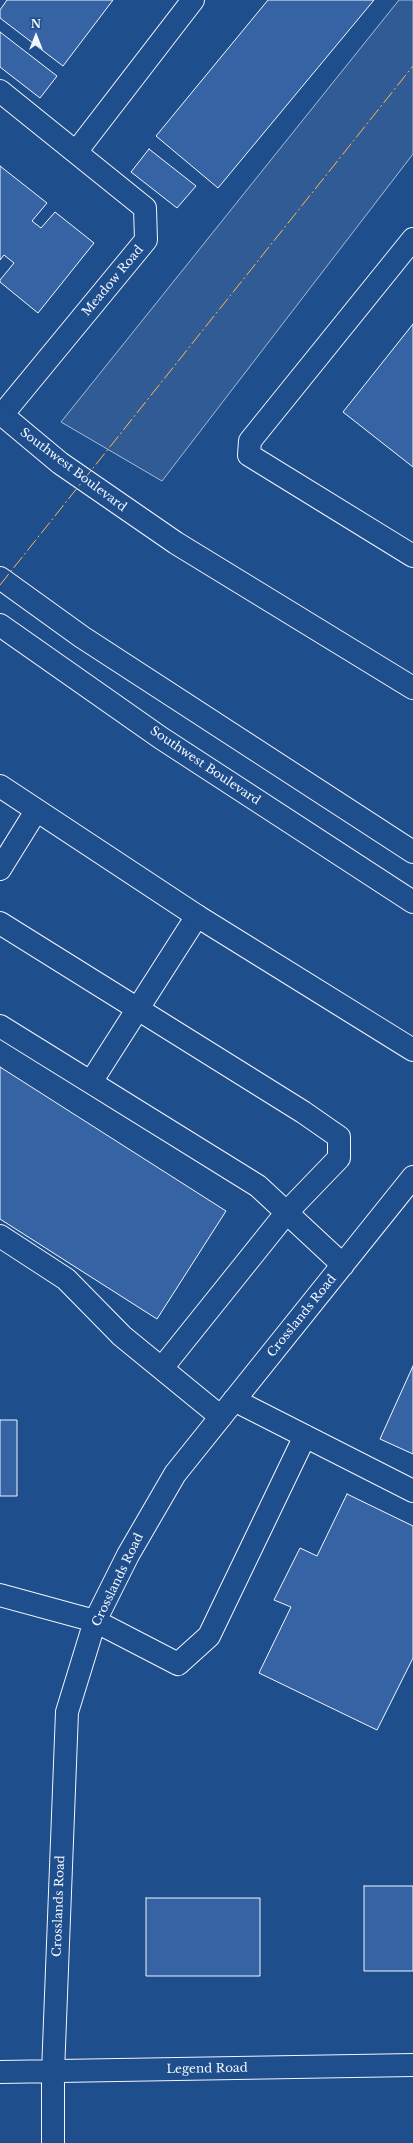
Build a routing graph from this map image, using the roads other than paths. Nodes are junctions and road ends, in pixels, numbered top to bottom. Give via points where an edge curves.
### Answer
1 (193, 0) edge
2 (0, 91) edge
3 (76, 152) junction
4 (413, 239) edge
5 (1, 414) edge
6 (413, 556) edge
7 (0, 578) edge
8 (0, 625) edge
9 (413, 688) edge
10 (0, 786) edge
11 (36, 810) junction
12 (413, 852) edge
13 (0, 869) edge
14 (413, 902) edge
15 (196, 916) junction
16 (0, 923) edge
17 (136, 1009) junction
18 (0, 1026) edge
19 (413, 1050) edge
20 (91, 1082) junction
21 (413, 1177) edge
22 (287, 1212) junction
23 (0, 1236) edge
24 (343, 1264) junction
25 (162, 1368) junction
26 (234, 1400) junction
27 (221, 1417) junction
28 (305, 1436) junction
29 (413, 1491) edge
30 (0, 1595) edge
31 (95, 1622) junction
32 (413, 2065) edge
33 (0, 2072) edge
34 (53, 2072) junction
35 (53, 2143) edge

1 - 3 main road
2 - 3 main road, Meadow Road
3 - 5 main road, Meadow Road via 145,208 146,240
4 - 6 main road via 250,441 249,455
5 - 9 main road, Southwest Boulevard via 60,462 176,543
7 - 12 main road via 89,641
8 - 14 main road, Southwest Boulevard via 168,742
10 - 11 main road
11 - 13 main road
11 - 15 main road
15 - 17 main road
15 - 19 main road
16 - 17 main road
17 - 20 main road
17 - 22 main road via 339,1137 339,1158
18 - 20 main road
20 - 22 main road via 258,1186
21 - 24 main road, Crosslands Road
22 - 24 main road
22 - 25 main road
23 - 25 main road via 66,1279 122,1336
24 - 26 main road, Crosslands Road
25 - 27 main road
26 - 27 main road, Crosslands Road
26 - 28 main road
27 - 31 main road, Crosslands Road via 175,1474 128,1555
28 - 29 main road
28 - 31 main road via 209,1636 178,1664
30 - 31 main road
31 - 34 main road, Crosslands Road via 67,1712
32 - 34 main road, Legend Road
33 - 34 main road, Legend Road
34 - 35 main road, Crosslands Road

